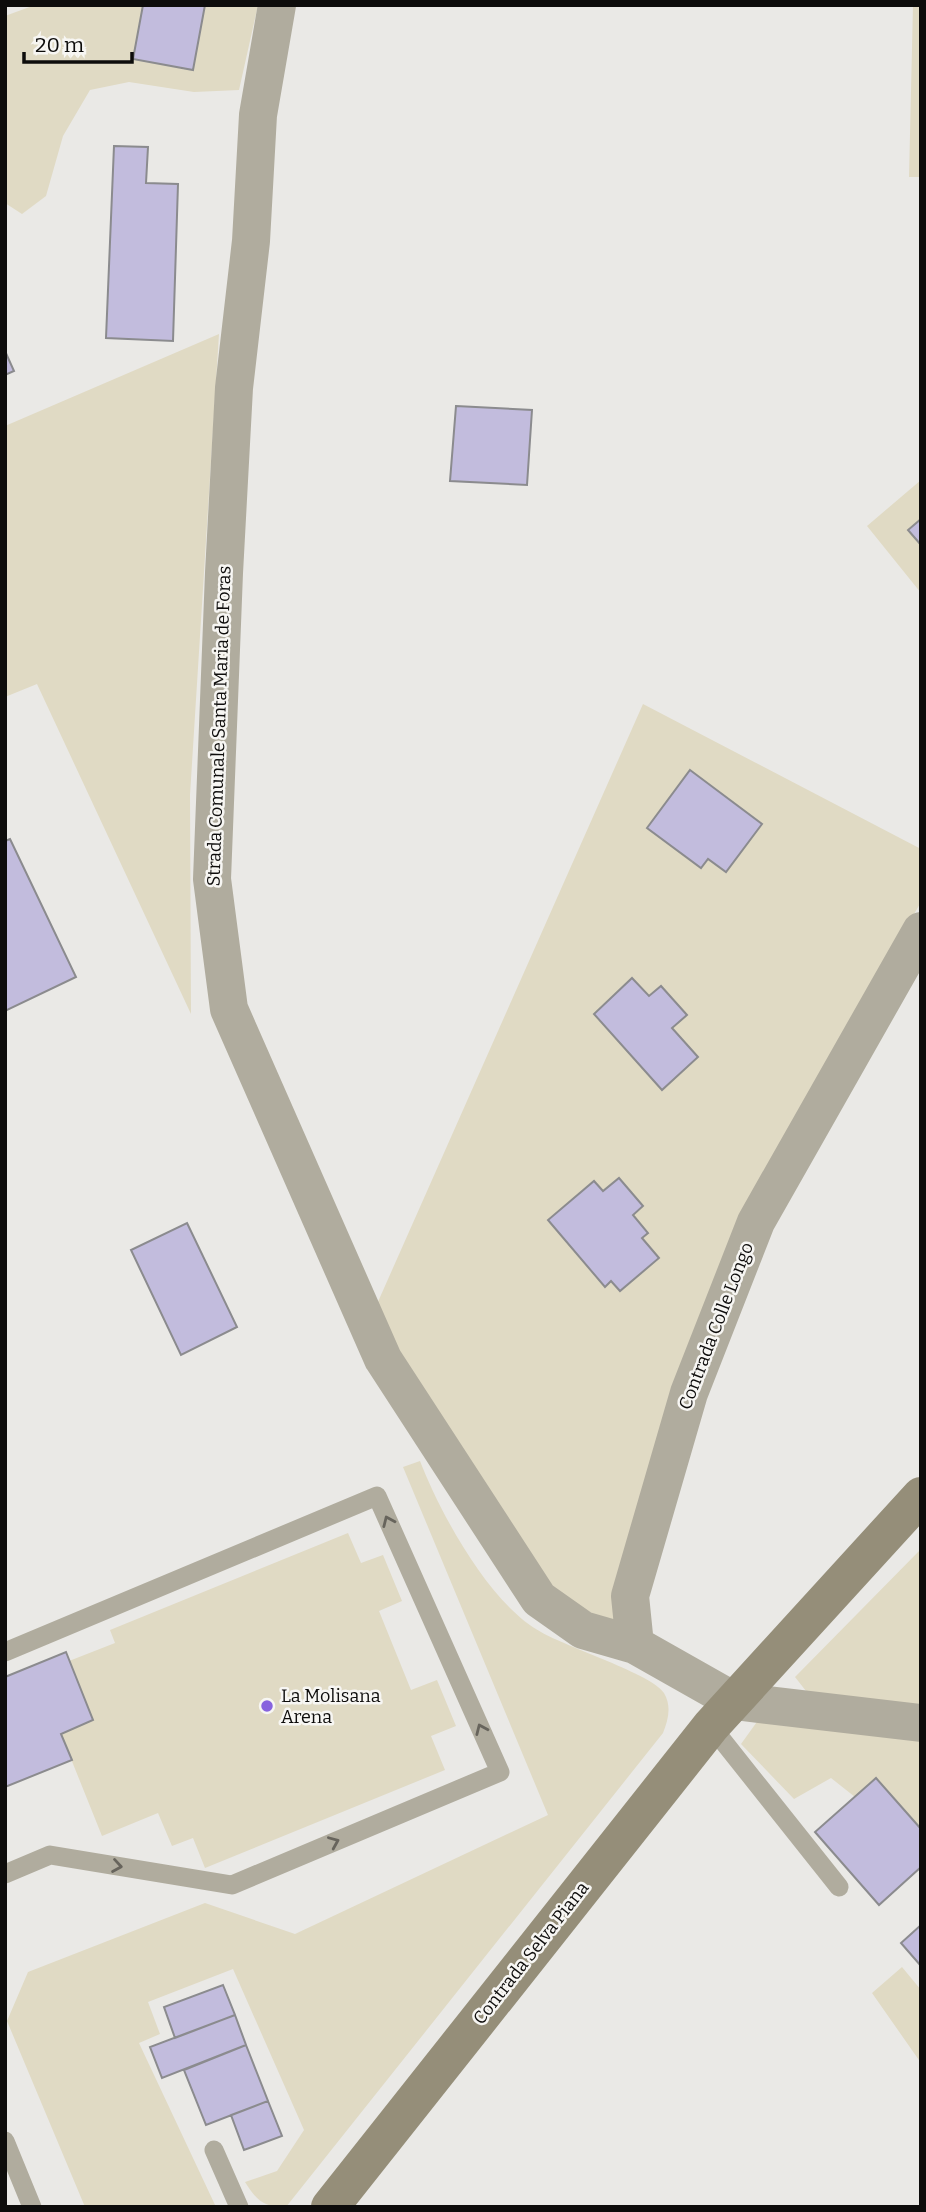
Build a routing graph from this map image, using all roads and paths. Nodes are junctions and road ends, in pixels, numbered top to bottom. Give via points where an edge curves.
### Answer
1 (277, 5) edge
2 (921, 931) edge
3 (921, 1496) edge
4 (635, 1645) junction
5 (5, 1652) edge
6 (722, 1713) junction
7 (921, 1723) edge
8 (5, 1874) edge
9 (839, 1887) dead end
10 (5, 2141) edge
11 (214, 2150) dead end
12 (27, 2205) edge
13 (239, 2207) edge
14 (330, 2207) edge

1 - 4 street, Strada Comunale Santa Maria de Foras via 258,115 251,241 234,388 224,573 212,879 229,1009 383,1359 397,1381 539,1599 583,1630
2 - 4 street, Contrada Colle Longo via 756,1222 689,1393 630,1596
3 - 6 street, Contrada Selva Piana
4 - 6 street
8 -> 5 lane via 50,1855 232,1885 500,1772 377,1496
6 - 7 street
6 - 9 lane
6 - 14 street, Contrada Selva Piana
10 - 12 lane
11 - 13 lane

